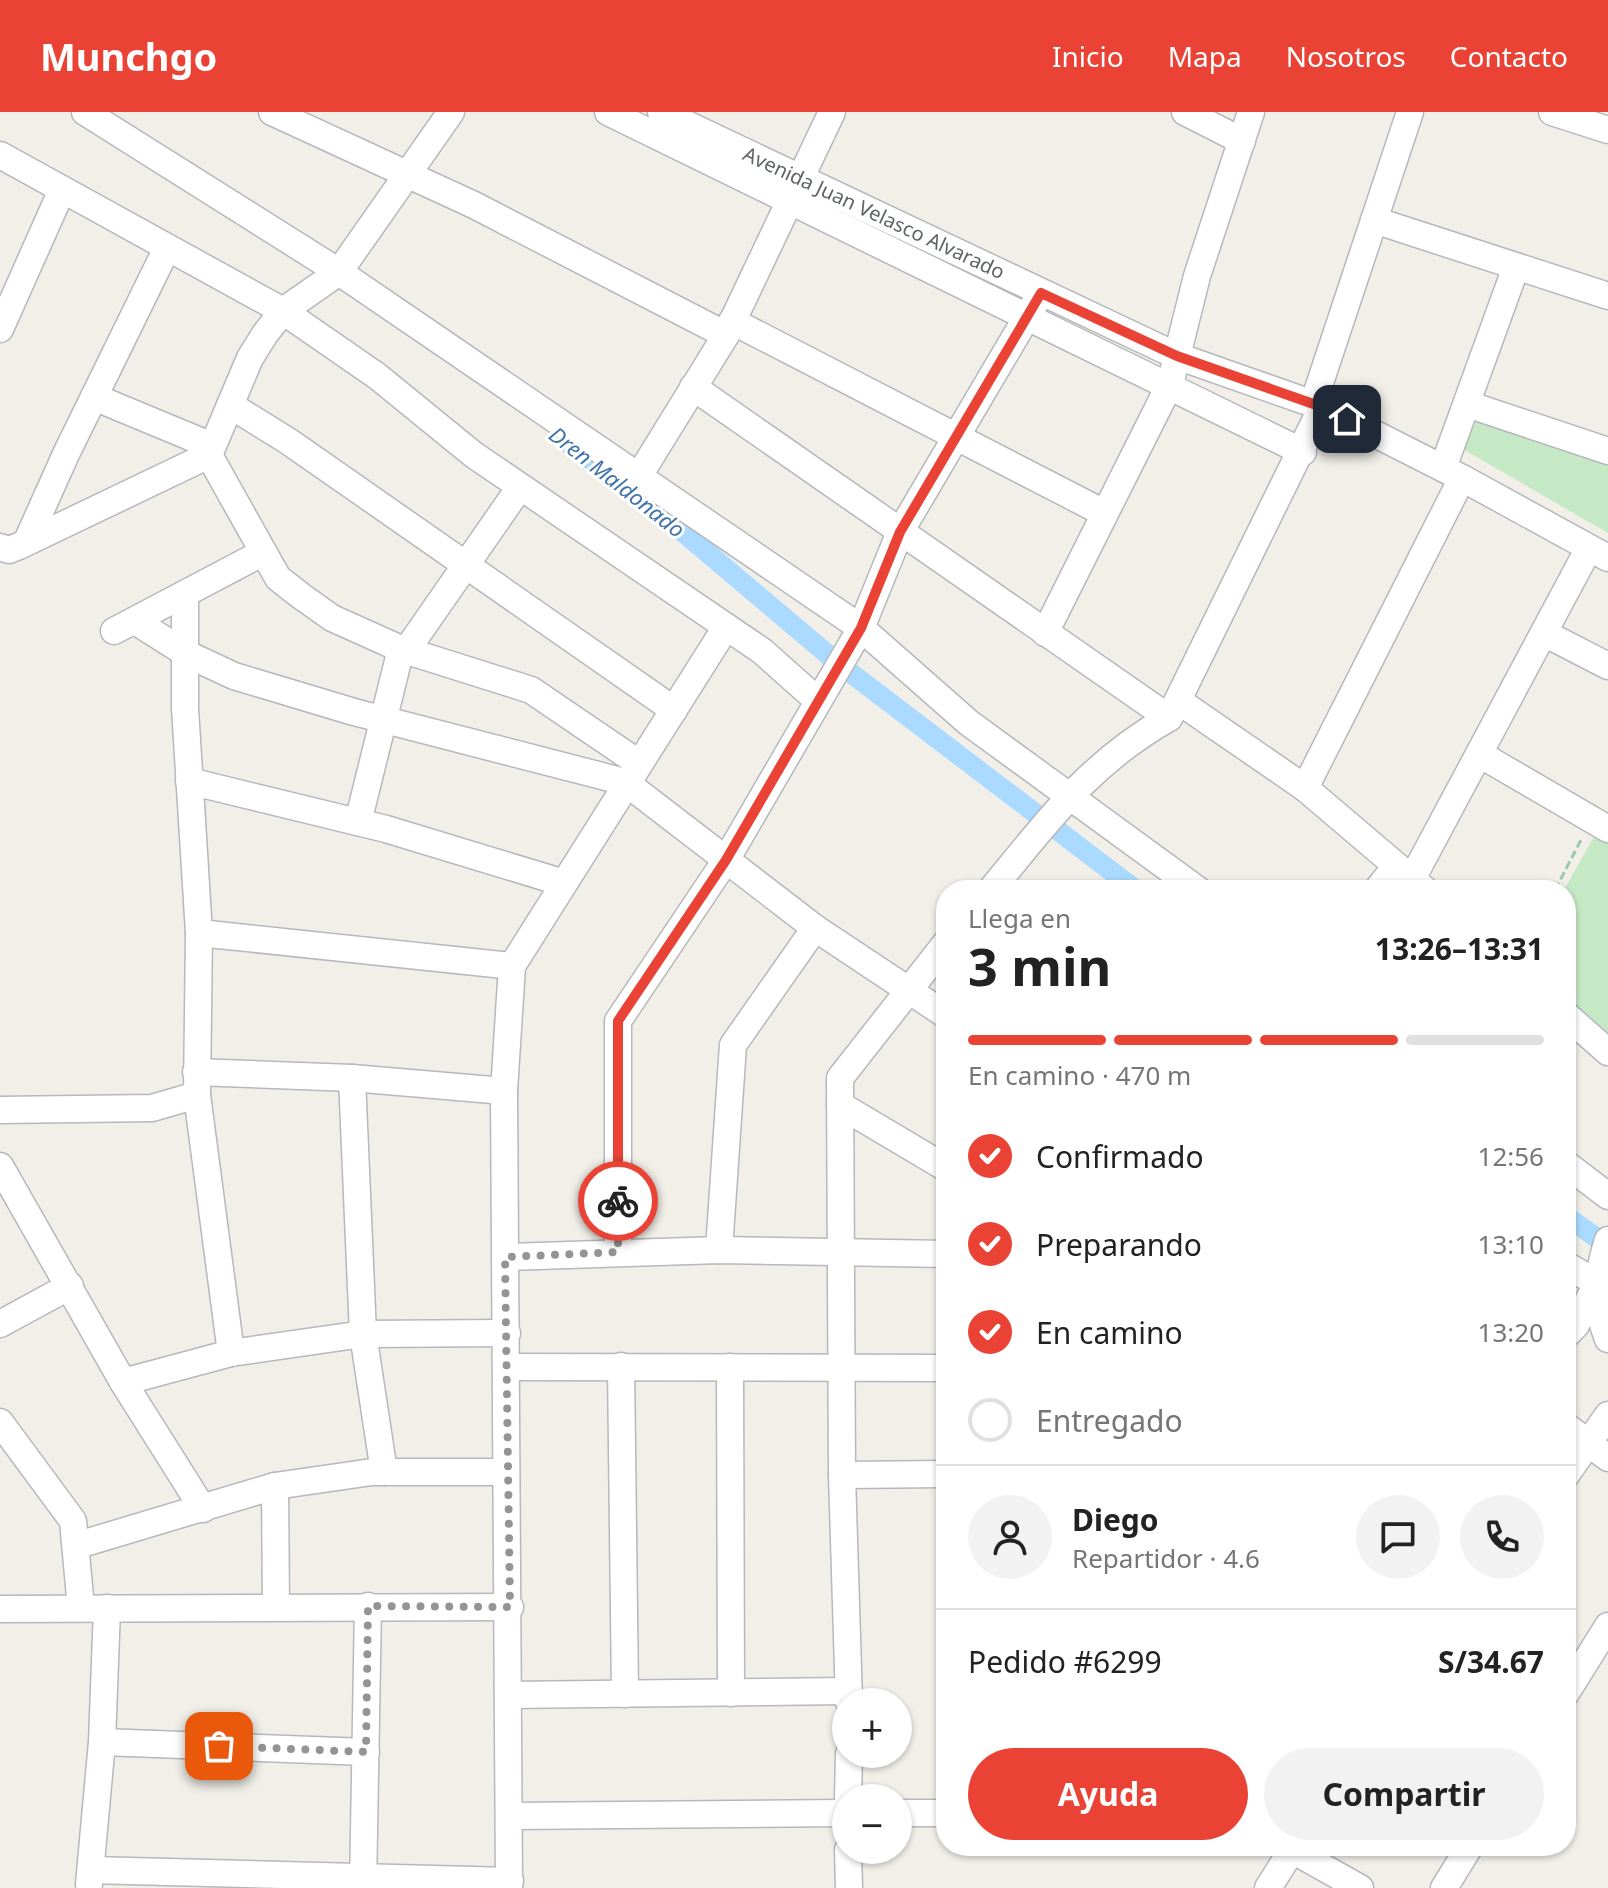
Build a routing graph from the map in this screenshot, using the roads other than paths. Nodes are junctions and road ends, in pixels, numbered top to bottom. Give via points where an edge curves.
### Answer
1 (85, 112) edge
2 (272, 112) edge
3 (451, 112) edge
4 (608, 112) edge
5 (661, 112) edge
6 (832, 112) edge
7 (1185, 112) edge
8 (1251, 112) edge
9 (1410, 112) edge
10 (1566, 114) edge
11 (1608, 130) edge
12 (1242, 141) junction
13 (0, 155) edge
14 (409, 175) junction
15 (62, 190) junction
16 (797, 191) junction
17 (1374, 220) junction
18 (167, 248) junction
19 (1516, 267) junction
20 (339, 272) junction
21 (1041, 293) junction
22 (7, 296) edge
23 (1608, 296) edge
24 (283, 311) junction
25 (1025, 318) junction
26 (729, 328) junction
27 (0, 329) edge
28 (1177, 356) junction
29 (1170, 384) junction
30 (693, 387) junction
31 (94, 397) junction
32 (1467, 404) junction
33 (230, 405) junction
34 (1318, 405) junction
35 (954, 439) junction
36 (211, 450) junction
37 (1608, 451) edge
38 (1303, 452) junction
39 (1452, 473) junction
40 (637, 479) junction
41 (520, 487) junction
42 (1104, 513) junction
43 (900, 532) junction
44 (27, 541) junction
45 (0, 547) edge
46 (262, 553) junction
47 (1599, 553) edge
48 (465, 565) junction
49 (185, 595) junction
50 (726, 627) junction
51 (861, 628) junction
52 (1045, 633) junction
53 (1544, 633) junction
54 (404, 650) junction
55 (187, 654) junction
56 (1608, 666) edge
57 (817, 700) junction
58 (674, 710) junction
59 (1175, 710) junction
60 (384, 720) junction
61 (1481, 755) junction
62 (631, 772) junction
63 (189, 781) junction
64 (1305, 788) junction
65 (1062, 803) junction
66 (358, 822) junction
67 (1600, 824) edge
68 (726, 860) junction
69 (1411, 878) edge
70 (1002, 880) edge
71 (1182, 880) edge
72 (564, 883) junction
73 (815, 928) junction
74 (199, 933) junction
75 (936, 955) edge
76 (512, 966) junction
77 (907, 990) junction
78 (936, 1009) edge
79 (1576, 1024) edge
80 (1608, 1052) edge
81 (352, 1078) junction
82 (197, 1084) junction
83 (504, 1091) junction
84 (840, 1105) junction
85 (0, 1110) edge
86 (936, 1162) edge
87 (0, 1166) edge
88 (1576, 1172) edge
89 (1608, 1196) edge
90 (1605, 1248) edge
91 (719, 1250) junction
92 (618, 1252) junction
93 (841, 1252) junction
94 (936, 1254) edge
95 (505, 1257) junction
96 (1576, 1271) edge
97 (1597, 1283) junction
98 (70, 1286) junction
99 (0, 1324) edge
100 (1576, 1325) edge
101 (507, 1333) junction
102 (363, 1334) junction
103 (1608, 1339) edge
104 (231, 1353) junction
105 (621, 1366) junction
106 (507, 1367) junction
107 (730, 1367) junction
108 (842, 1368) junction
109 (936, 1368) edge
110 (123, 1382) junction
111 (1608, 1415) edge
112 (0, 1422) edge
113 (1576, 1434) edge
114 (1598, 1450) edge
115 (1576, 1467) edge
116 (384, 1472) junction
117 (506, 1472) junction
118 (936, 1474) edge
119 (842, 1475) junction
120 (275, 1486) junction
121 (203, 1509) junction
122 (78, 1545) junction
123 (368, 1606) junction
124 (276, 1607) junction
125 (510, 1607) junction
126 (94, 1608) junction
127 (0, 1609) edge
128 (1608, 1626) edge
129 (1576, 1677) edge
130 (849, 1688) edge
131 (731, 1693) junction
132 (625, 1694) junction
133 (509, 1695) junction
134 (832, 1696) edge
135 (102, 1742) junction
136 (366, 1752) junction
137 (832, 1813) edge
138 (912, 1813) edge
139 (936, 1813) edge
140 (511, 1816) junction
141 (1285, 1856) edge
142 (1303, 1856) edge
143 (1464, 1856) edge
144 (848, 1864) edge
145 (90, 1879) edge
146 (232, 1880) edge
147 (363, 1883) edge
148 (510, 1885) edge
149 (849, 1888) edge
150 (1268, 1888) edge
151 (1360, 1888) edge
152 (1444, 1888) edge

1 - 20 street
2 - 14 street
3 - 14 street
4 - 16 street
5 - 16 street, Avenida Juan Velasco Alvarado
6 - 16 street
7 - 12 street
8 - 12 street
9 - 17 street
10 - 11 street
12 - 28 street via 1197,276
13 - 15 street
14 - 20 street
14 - 26 street
15 - 18 street
15 - 22 street
16 - 21 street, Avenida Juan Velasco Alvarado
16 - 25 street
16 - 26 street
17 - 19 street
17 - 34 street
18 - 24 street
18 - 31 street
19 - 23 street
19 - 32 street
20 - 24 street
20 - 40 street
21 - 25 street
21 - 28 street, Avenida Juan Velasco Alvarado
22 - 27 street
24 - 33 street via 250,358
24 - 41 street
25 - 29 street
25 - 35 street
26 - 30 street
26 - 35 street
28 - 29 street
28 - 34 street, Avenida Juan Velasco Alvarado
29 - 38 street
29 - 42 street
30 - 40 street
30 - 43 street
31 - 36 street
31 - 44 street
32 - 37 street
32 - 39 street
33 - 36 street
33 - 48 street
34 - 38 street
34 - 39 street, Avenida Juan Velasco Alvarado
35 - 42 street
35 - 43 street
36 - 44 street via 109,506
36 - 46 street
38 - 59 street
39 - 47 street, Avenida Juan Velasco Alvarado
39 - 64 street
40 - 51 street
41 - 48 street
41 - 50 street
42 - 52 street
43 - 51 street
43 - 52 street
44 - 45 street via 9,550
46 - 49 street
46 - 54 street via 278,578 322,611
47 - 53 street
48 - 54 street
48 - 58 street
49 - 55 street
49 - 55 street via 124,626
50 - 57 street
50 - 58 street
51 - 57 street
51 - 65 street
52 - 59 street
53 - 56 street
53 - 61 street
54 - 60 street
54 - 62 street via 531,690
55 - 60 street via 234,676
55 - 63 street
57 - 68 street
58 - 62 street
59 - 64 street
59 - 65 street via 1085,777
60 - 62 street
60 - 66 street
61 - 67 street
61 - 69 street
62 - 68 street
62 - 72 street
63 - 66 street
63 - 74 street
64 - 69 street
65 - 70 street
65 - 71 street
66 - 72 street
68 - 73 street
68 - 92 street via 618,1021
72 - 76 street
73 - 77 street
73 - 91 street via 733,1045
74 - 76 street
74 - 82 street
75 - 77 street
76 - 83 street
77 - 78 street
77 - 84 street via 840,1078
79 - 80 street
81 - 82 street
81 - 83 street
81 - 102 street
82 - 85 street via 152,1108
82 - 104 street
83 - 95 street
84 - 86 street
84 - 93 street
87 - 98 street
88 - 89 street
90 - 97 street
91 - 92 street
91 - 93 street
92 - 95 street
93 - 94 street
93 - 108 street
95 - 101 street
96 - 97 street
97 - 100 street
97 - 103 street
98 - 99 street
98 - 110 street
101 - 102 street
101 - 106 street
102 - 104 street
102 - 116 street
104 - 110 street
105 - 106 street
105 - 107 street
105 - 132 street
106 - 117 street
107 - 108 street
107 - 131 street
108 - 109 street
108 - 119 street
110 - 121 street
111 - 114 street
112 - 122 street via 73,1521
113 - 114 street
114 - 115 street
116 - 117 street
116 - 120 street
117 - 125 street
118 - 119 street
119 - 130 street
120 - 121 street
120 - 124 street
121 - 122 street
122 - 126 street
123 - 124 street
123 - 125 street
123 - 136 street
124 - 126 street
125 - 133 street
126 - 127 street
126 - 135 street
128 - 129 street
131 - 132 street
131 - 134 street
132 - 133 street
133 - 140 street
135 - 136 street
135 - 145 street
136 - 147 street
137 - 140 street
138 - 139 street
140 - 148 street
141 - 150 street
142 - 151 street
143 - 152 street
144 - 149 street
145 - 146 street
146 - 147 street
147 - 148 street

